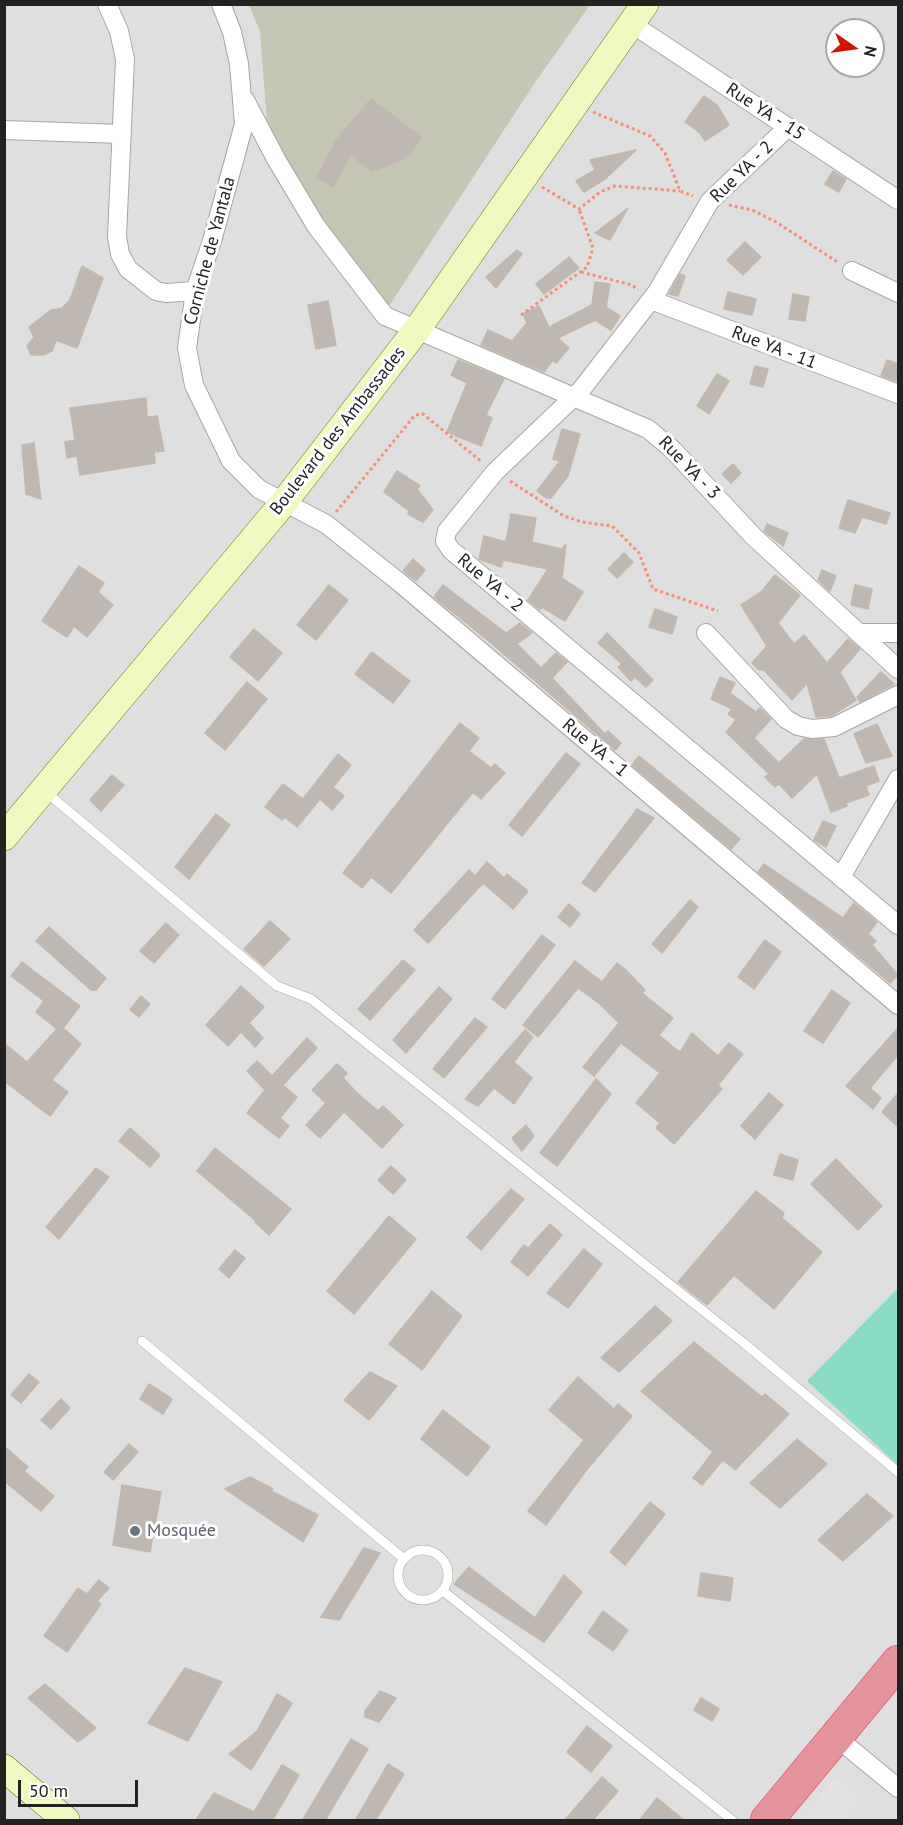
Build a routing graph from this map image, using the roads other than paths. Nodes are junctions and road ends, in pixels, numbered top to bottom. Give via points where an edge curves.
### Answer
1 (107, 4) edge
2 (221, 4) edge
3 (639, 14) edge
4 (243, 97) junction
5 (788, 127) junction
6 (4, 130) edge
7 (122, 134) junction
8 (898, 200) edge
9 (852, 271) road end
10 (195, 291) junction
11 (898, 293) edge
12 (651, 300) junction
13 (418, 328) junction
14 (898, 394) edge
15 (574, 396) junction
16 (285, 501) junction
17 (706, 633) dead end
18 (858, 633) junction
19 (898, 633) edge
20 (898, 669) edge
21 (898, 696) edge
22 (898, 779) edge
23 (44, 790) junction
24 (4, 837) edge
25 (841, 877) junction
26 (898, 925) edge
27 (898, 1005) edge
28 (142, 1341) dead end
29 (898, 1472) edge
30 (405, 1559) junction
31 (443, 1591) junction
32 (898, 1662) edge
33 (836, 1737) junction
34 (4, 1768) edge
35 (898, 1788) edge
36 (66, 1821) edge
37 (732, 1821) edge
38 (767, 1821) edge

1 - 7 street via 126,59
2 - 4 street, Corniche de Yantala via 232,32
3 - 5 street, Rue YA - 15
3 - 13 main road, Boulevard des Ambassades
4 - 10 street, Corniche de Yantala via 244,124
4 - 13 street, Rue YA - 3 via 323,235 385,316
5 - 8 street, Rue YA - 15
5 - 12 street, Rue YA - 2 via 710,201
6 - 7 street
7 - 10 street via 117,236 120,254 128,269 156,291
9 - 11 street
10 - 16 street, Corniche de Yantala via 187,348 194,385 231,461 259,489
12 - 14 street, Rue YA - 11
12 - 15 street, Rue YA - 2
13 - 15 street, Rue YA - 3
13 - 16 main road, Boulevard des Ambassades
15 - 18 street, Rue YA - 3 via 633,421 661,438 753,536
15 - 25 street, Rue YA - 2 via 495,472 447,531 447,545
16 - 23 main road, Boulevard des Ambassades
16 - 27 street, Rue YA - 1 via 326,524 399,582
17 - 21 street via 786,719 798,726 834,727
18 - 19 street
18 - 20 street, Rue YA - 3
22 - 25 street
23 - 24 main road, Boulevard des Ambassades
23 - 29 lane via 277,986 311,999 745,1344
25 - 26 street, Rue YA - 2
28 - 30 lane
30 - 31 lane via 409,1553 426,1549 442,1557 449,1574
30 - 31 lane via 398,1567 399,1585 411,1598 428,1600
31 - 37 lane
32 - 33 highway
33 - 35 street
33 - 38 highway
34 - 36 main road

